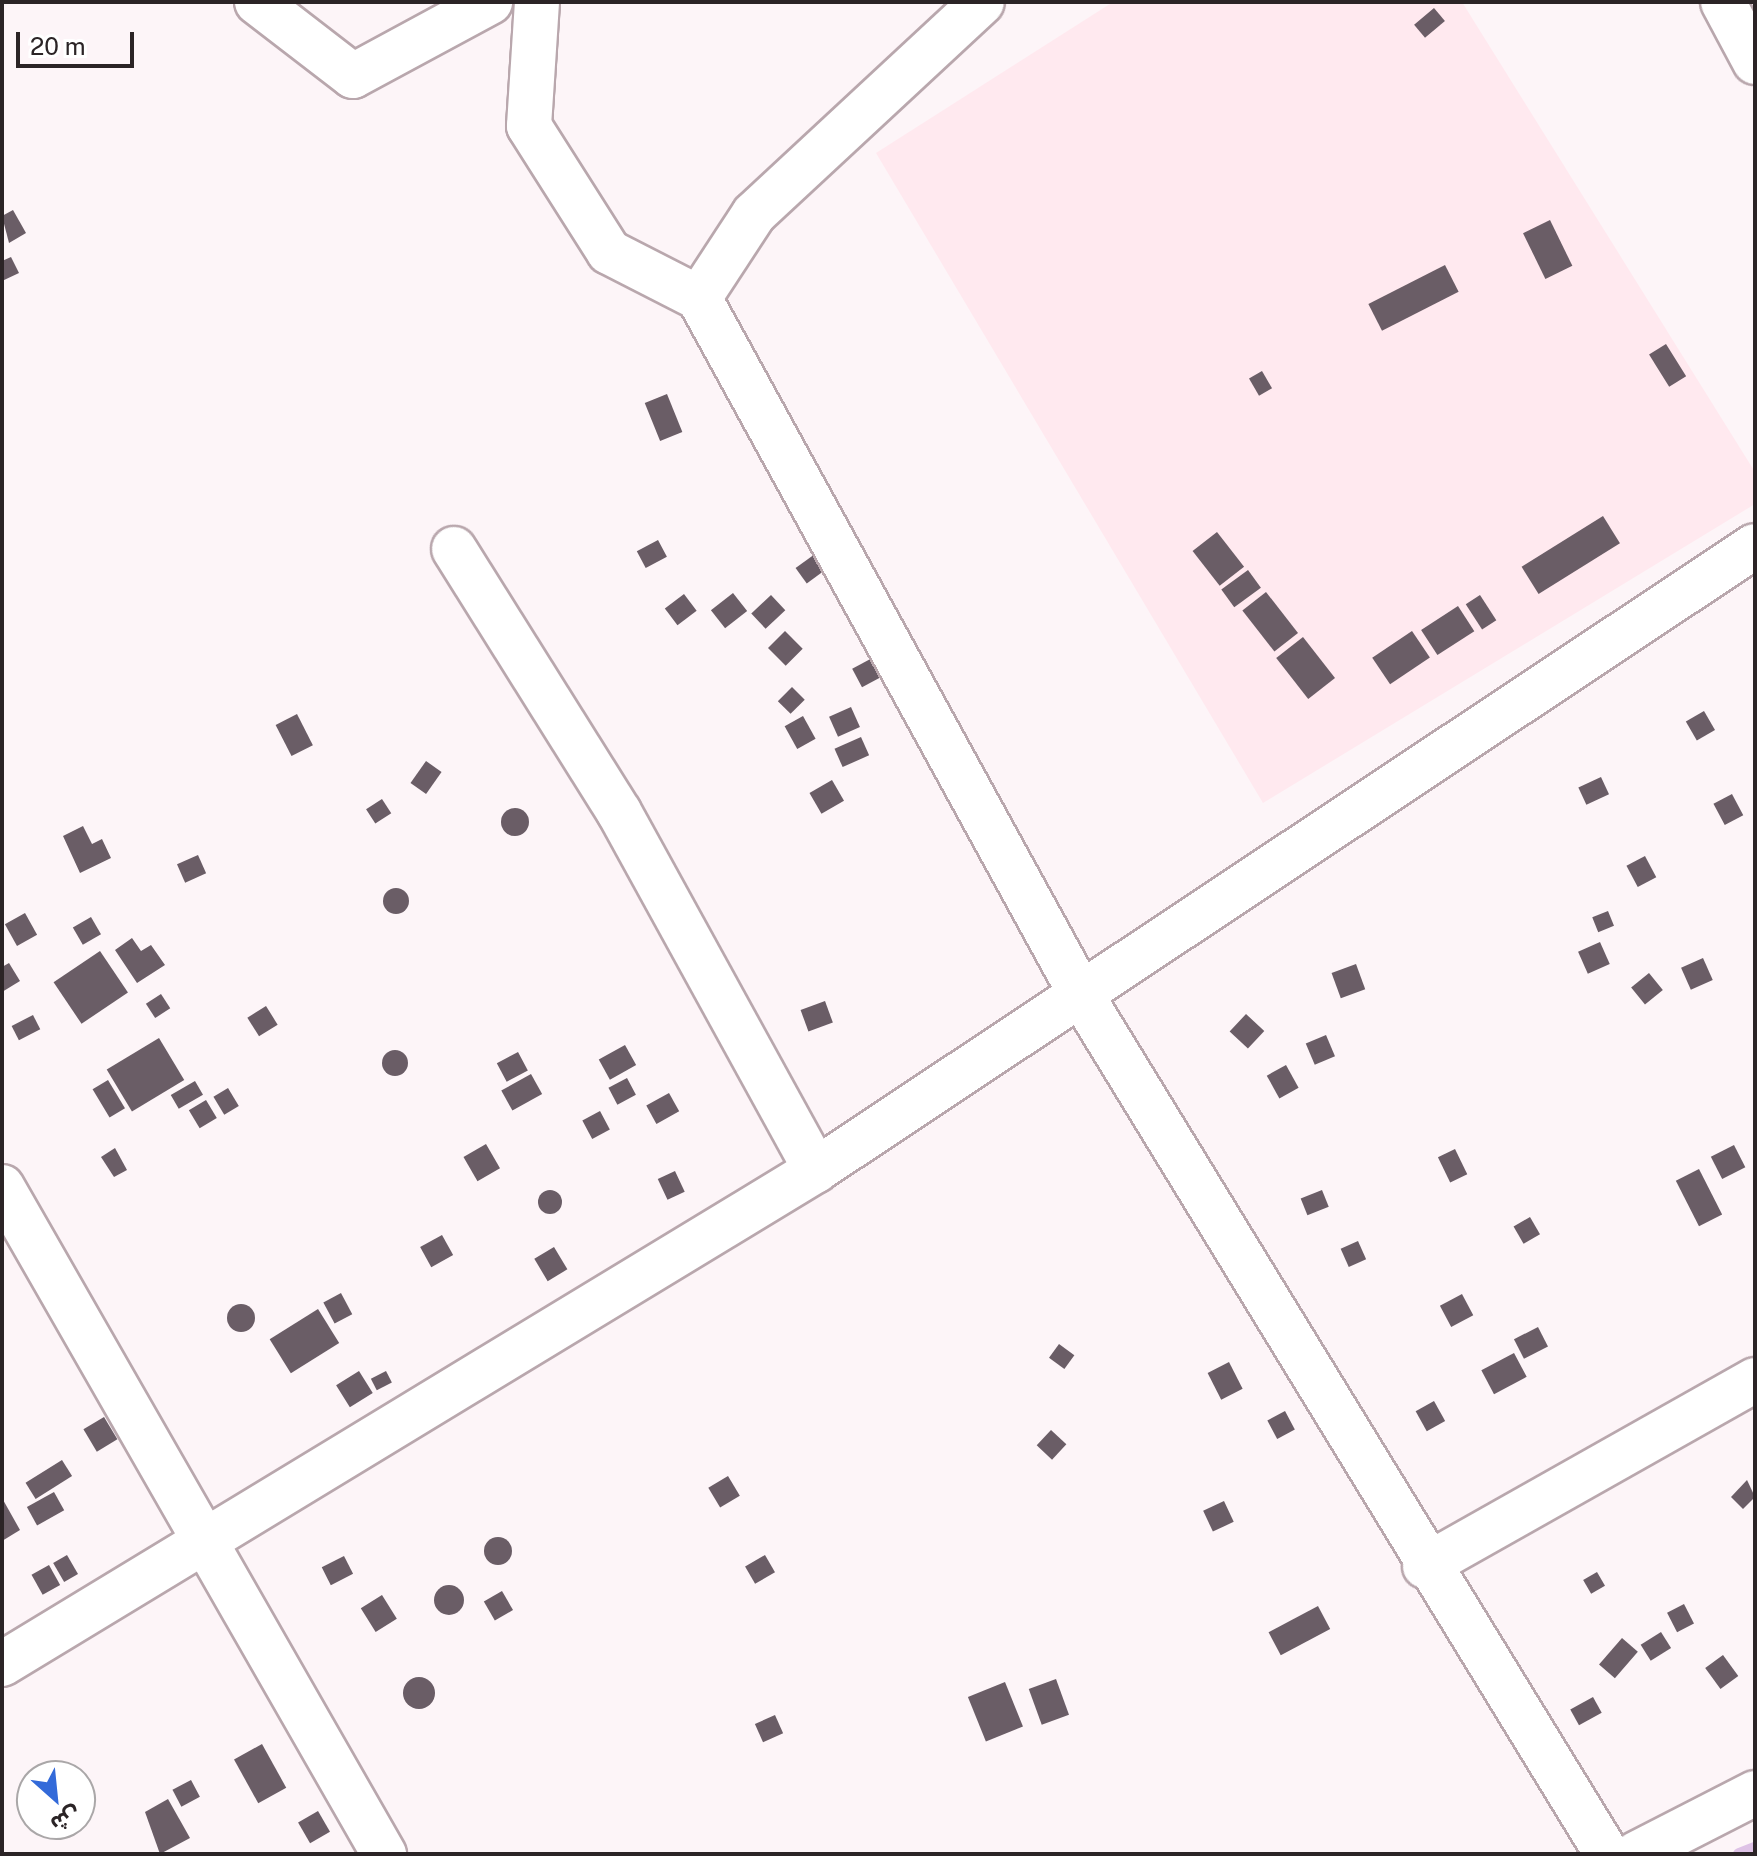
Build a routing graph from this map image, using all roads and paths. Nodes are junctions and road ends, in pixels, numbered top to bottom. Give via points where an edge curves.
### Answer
1 (257, 2) edge
2 (490, 2) edge
3 (537, 2) edge
4 (982, 2) edge
5 (1723, 2) edge
6 (1755, 62) edge
7 (699, 298) junction
8 (1755, 546) edge
9 (454, 549) dead end
10 (1083, 998) junction
11 (816, 1170) junction
12 (2, 1187) edge
13 (1755, 1380) edge
14 (205, 1543) junction
15 (1425, 1566) junction
16 (2, 1664) edge
17 (1755, 1793) edge
18 (374, 1850) edge
19 (1607, 1854) edge
20 (1636, 1854) edge

1 - 2 street via 353,76
3 - 7 street via 529,126 609,252
4 - 7 street via 754,214
5 - 6 street
7 - 10 street
8 - 10 street
9 - 11 street via 619,812
10 - 11 street
10 - 15 street
11 - 14 street
12 - 14 street
13 - 15 street
14 - 16 street
14 - 18 street
15 - 19 street
17 - 20 street

